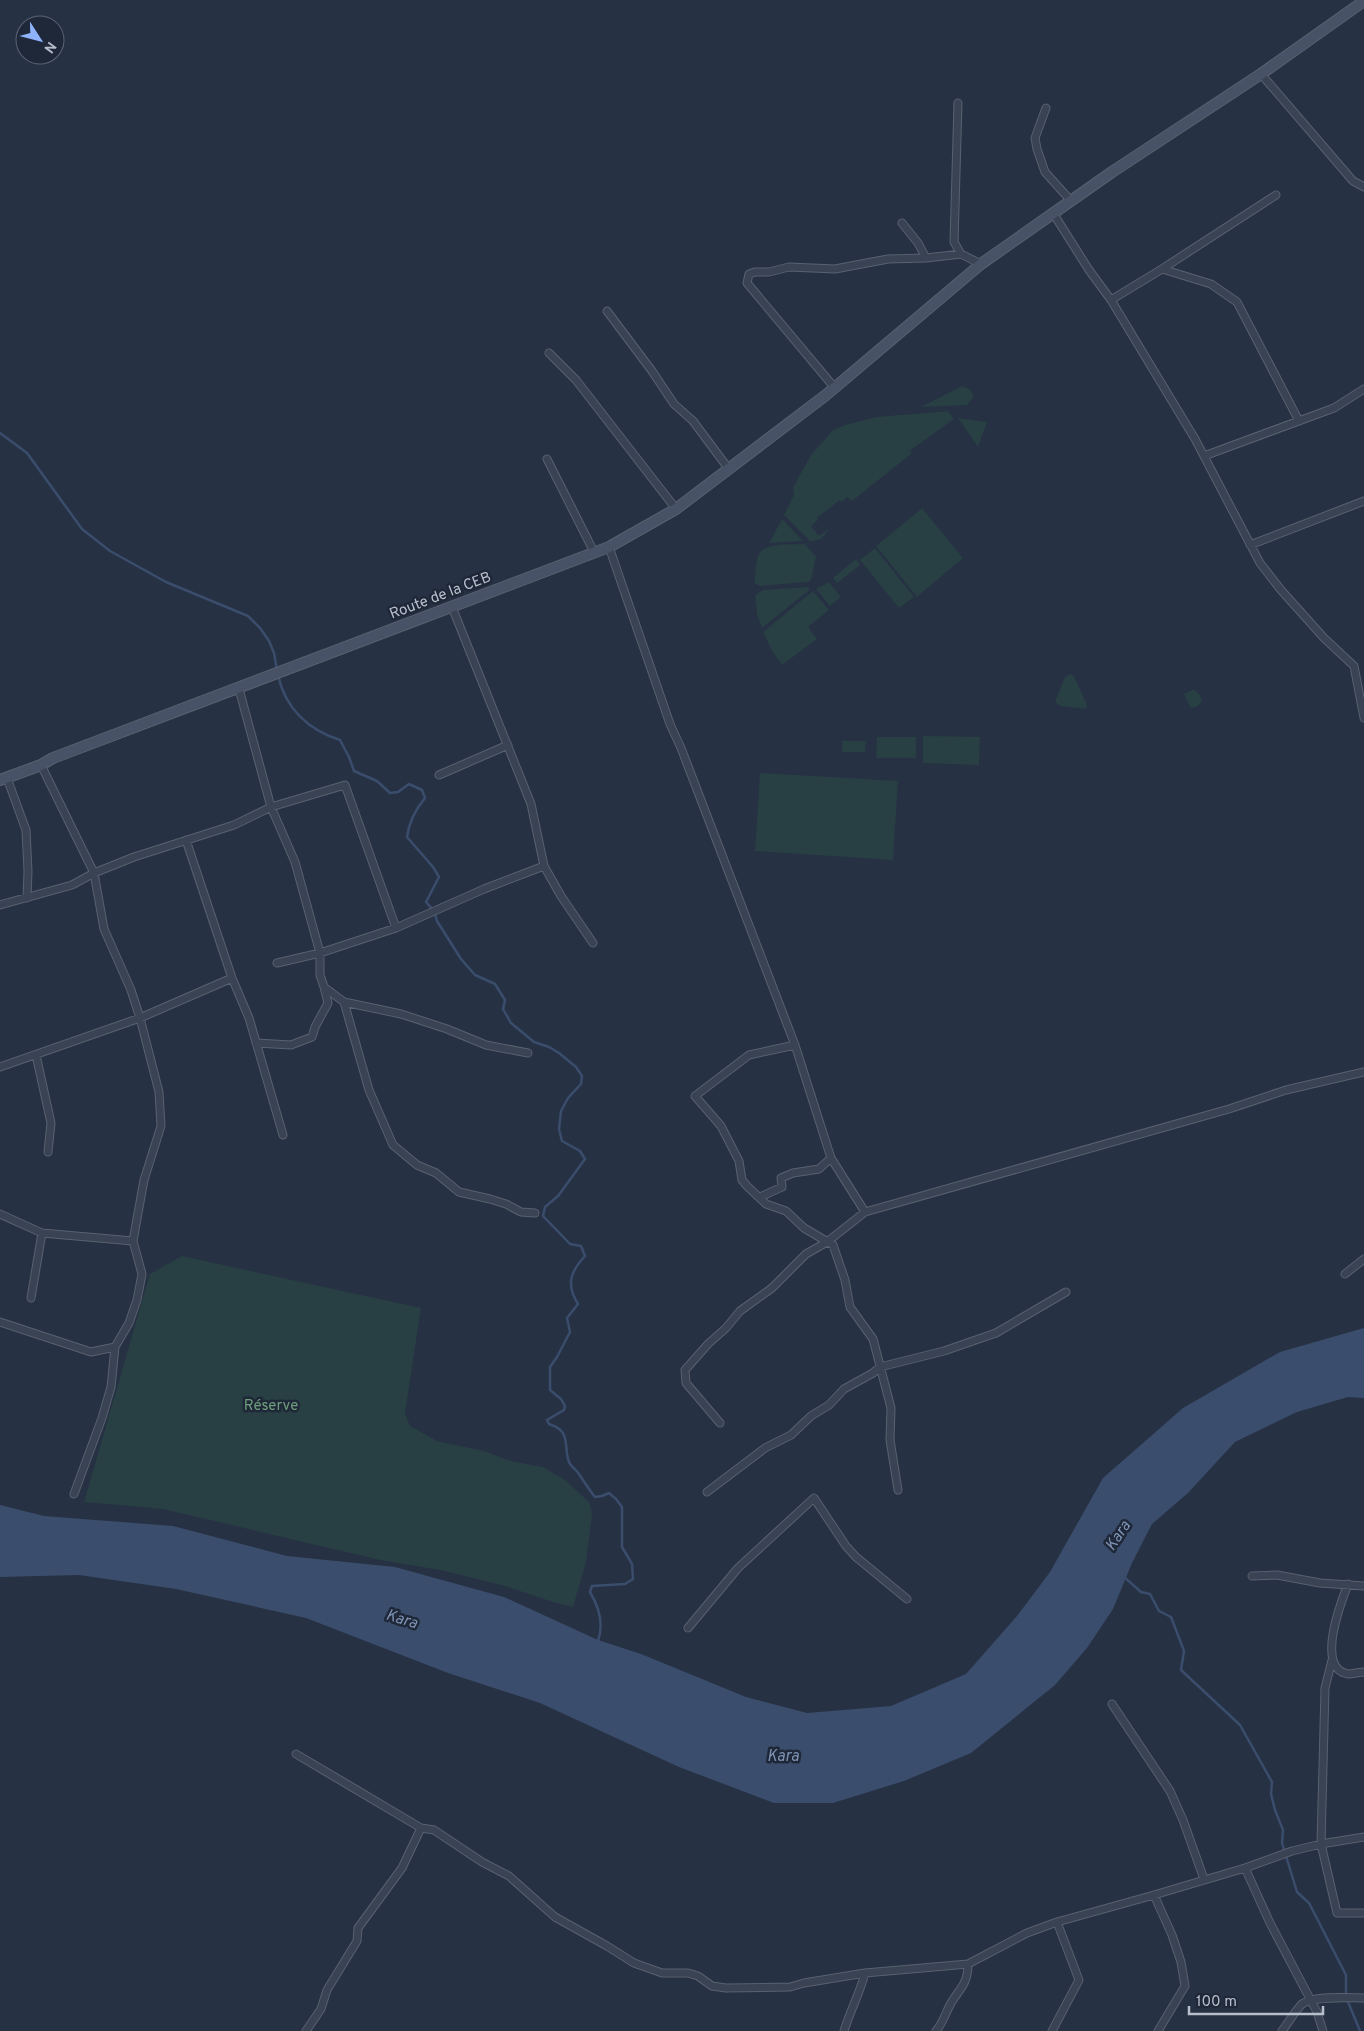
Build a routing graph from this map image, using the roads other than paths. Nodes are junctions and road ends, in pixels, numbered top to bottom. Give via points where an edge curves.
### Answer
1 (1364, 0) edge
2 (1261, 74) junction
3 (958, 103) dead end
4 (1046, 108) dead end
5 (1364, 187) edge
6 (1276, 195) dead end
7 (1072, 201) junction
8 (1053, 213) junction
9 (902, 222) dead end
10 (961, 254) junction
11 (926, 258) junction
12 (981, 264) junction
13 (1162, 270) junction
14 (1111, 300) junction
15 (607, 311) dead end
16 (549, 354) dead end
17 (834, 387) junction
18 (1364, 389) edge
19 (1299, 421) junction
20 (1204, 456) junction
21 (547, 459) dead end
22 (728, 468) junction
23 (1364, 501) edge
24 (676, 509) junction
25 (1250, 546) junction
26 (609, 547) junction
27 (594, 552) junction
28 (452, 606) junction
29 (239, 689) junction
30 (1364, 716) edge
31 (508, 745) junction
32 (41, 765) junction
33 (439, 775) dead end
34 (3, 779) edge
35 (271, 807) junction
36 (186, 840) junction
37 (544, 866) junction
38 (94, 873) junction
39 (27, 898) junction
40 (0, 905) edge
41 (396, 928) junction
42 (593, 942) dead end
43 (320, 953) junction
44 (277, 963) dead end
45 (232, 978) junction
46 (324, 987) junction
47 (344, 1002) junction
48 (140, 1018) junction
49 (256, 1043) junction
50 (795, 1045) junction
51 (528, 1053) dead end
52 (36, 1055) junction
53 (0, 1067) edge
54 (1364, 1072) edge
55 (283, 1136) dead end
56 (48, 1152) dead end
57 (832, 1158) junction
58 (760, 1197) junction
59 (865, 1212) junction
60 (535, 1213) dead end
61 (0, 1214) edge
62 (42, 1233) junction
63 (133, 1241) junction
64 (828, 1242) junction
65 (1364, 1259) edge
66 (1344, 1274) dead end
67 (1066, 1292) dead end
68 (31, 1298) dead end
69 (0, 1322) edge
70 (115, 1347) junction
71 (880, 1367) junction
72 (720, 1423) dead end
73 (898, 1490) dead end
74 (707, 1492) dead end
75 (74, 1494) dead end
76 (1252, 1576) dead end
77 (1348, 1584) junction
78 (1364, 1586) edge
79 (907, 1599) dead end
80 (688, 1628) dead end
81 (1332, 1660) junction
82 (1364, 1672) edge
83 (1112, 1704) dead end
84 (296, 1754) dead end
85 (420, 1828) junction
86 (1364, 1836) edge
87 (1321, 1844) junction
88 (1245, 1868) junction
89 (1204, 1879) junction
90 (1154, 1895) junction
91 (1364, 1913) edge
92 (1058, 1922) junction
93 (968, 1964) junction
94 (865, 1973) junction
95 (1364, 1998) edge
96 (1311, 2000) junction
97 (306, 2031) edge
98 (844, 2031) edge
99 (936, 2031) edge
100 (1052, 2031) edge
101 (1158, 2031) edge
102 (1282, 2031) edge
103 (1323, 2031) edge

1 - 2 main road, Route de la CEB
2 - 5 street via 1353,181
2 - 7 main road, Route de la CEB
3 - 10 street via 954,242
4 - 7 street via 1036,138 1037,149 1045,172
6 - 13 street
7 - 8 main road, Route de la CEB
8 - 12 main road, Route de la CEB
8 - 14 street
9 - 11 street
10 - 11 street
10 - 12 street
11 - 17 street via 888,259 835,269 795,267 749,274 747,283
12 - 17 main road, Route de la CEB
13 - 14 street
13 - 19 street via 1211,284 1237,302
14 - 20 street
15 - 22 street via 674,404 693,421
16 - 24 street via 576,380
17 - 22 main road, Route de la CEB
18 - 19 street via 1334,408
19 - 20 street
20 - 25 street
21 - 27 street
22 - 24 main road, Route de la CEB
23 - 25 street
24 - 26 main road, Route de la CEB
25 - 30 street via 1281,590 1354,666
26 - 27 main road, Route de la CEB
26 - 50 street via 670,724
27 - 28 main road, Route de la CEB
28 - 29 main road, Route de la CEB
28 - 31 street
29 - 32 main road
29 - 35 street
31 - 33 street
31 - 37 street via 531,804
32 - 34 main road
32 - 38 street
34 - 39 street via 26,830
35 - 36 street via 234,825
35 - 41 street via 345,785
35 - 43 street via 295,862
36 - 38 street
36 - 45 street
37 - 41 street
37 - 42 street
38 - 39 street via 72,885
38 - 48 street via 104,929
39 - 40 street
41 - 43 street
43 - 44 street
43 - 46 street via 320,975
45 - 48 street
45 - 49 street
46 - 47 street
46 - 49 street via 328,1003 312,1037 291,1045
47 - 51 street via 401,1014 486,1044
47 - 60 street via 369,1090 393,1145 459,1192 506,1204 521,1212
48 - 52 street
48 - 63 street via 158,1092 162,1126 144,1180
49 - 55 street
50 - 57 street
50 - 58 street via 749,1055 695,1096 721,1126 739,1161 742,1180
52 - 53 street
52 - 56 street via 50,1123
54 - 59 street via 1286,1090
57 - 58 street via 818,1169 781,1178 782,1187
57 - 59 street
58 - 64 street via 766,1204 786,1211 804,1228
59 - 64 street
61 - 62 street
62 - 63 street
62 - 68 street
63 - 70 street via 142,1274 137,1300
64 - 71 street via 839,1262 850,1307 874,1339
64 - 72 street via 806,1254 772,1288 740,1311 685,1370 686,1383
65 - 66 street
67 - 71 street via 996,1333 944,1351
69 - 70 street via 91,1352
70 - 75 street via 108,1394
71 - 73 street via 890,1408 890,1440
71 - 74 street via 844,1389 791,1435 765,1448
76 - 77 street via 1277,1575 1320,1583
77 - 78 street
77 - 81 street via 1337,1613
79 - 80 street via 846,1546 814,1498 738,1568
81 - 82 street via 1347,1674
81 - 87 street via 1325,1688
83 - 89 street via 1170,1791
84 - 85 street
85 - 94 street via 434,1830 509,1876 555,1917 648,1969 698,1976 719,1988 790,1987
85 - 97 street via 402,1868 358,1928 357,1941
86 - 87 street
87 - 88 street
87 - 91 street via 1336,1913
88 - 89 street
88 - 96 street
89 - 90 street
90 - 92 street
90 - 101 street via 1178,1953 1185,1986
92 - 93 street via 1027,1933
92 - 100 street via 1078,1980
93 - 94 street
93 - 99 street via 968,1976 963,1987
94 - 98 street
95 - 96 street
96 - 102 street via 1302,2004
96 - 103 street

